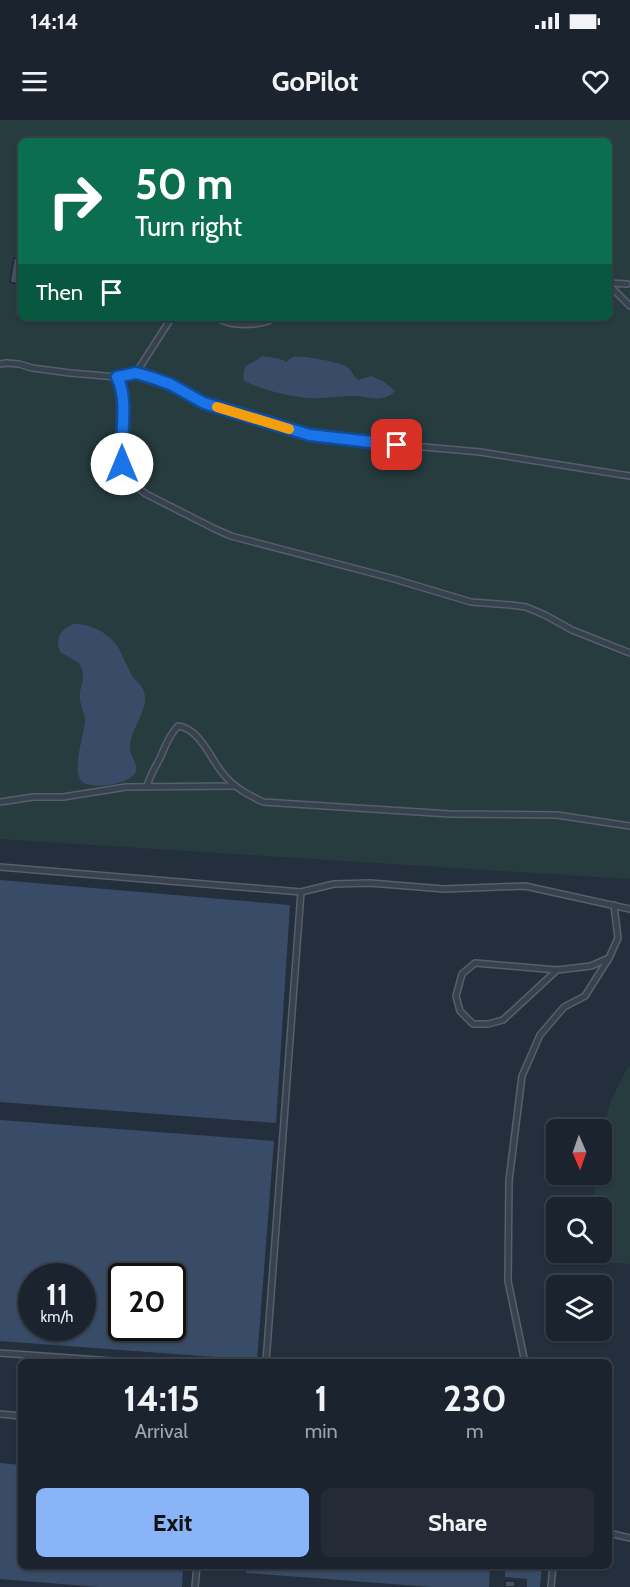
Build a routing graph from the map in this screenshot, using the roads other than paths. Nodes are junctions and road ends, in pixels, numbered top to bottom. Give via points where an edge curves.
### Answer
1 (629, 283) edge
2 (612, 284) edge
3 (612, 287) edge
4 (630, 306) edge
5 (169, 321) edge
6 (222, 321) edge
7 (268, 321) edge
8 (0, 364) edge
9 (136, 373) junction
10 (117, 377) junction
11 (630, 476) edge
12 (630, 653) edge
13 (147, 786) junction
14 (235, 786) junction
15 (0, 802) edge
16 (630, 826) edge
17 (0, 867) edge
18 (301, 892) junction
19 (614, 905) junction
20 (630, 909) edge
21 (609, 958) junction
22 (557, 970) junction
23 (0, 1353) edge
24 (84, 1359) edge
25 (266, 1359) edge
26 (525, 1359) edge
27 (0, 1414) edge
28 (18, 1416) edge
29 (612, 1534) edge
30 (630, 1538) edge
31 (197, 1569) edge
32 (553, 1569) edge
33 (195, 1587) edge
34 (551, 1587) edge

1 - 2 lane
3 - 4 lane
5 - 9 lane
6 - 7 lane
8 - 10 lane
9 - 10 lane
9 - 11 lane via 170,384 204,403 310,435 480,452
10 - 12 lane via 122,398 122,464 138,488 153,498 239,538 471,602 526,607
13 - 14 lane
13 - 14 lane via 165,743 178,726 195,736
13 - 15 lane
14 - 16 lane via 263,802 450,814 557,814
17 - 18 lane
18 - 19 lane via 334,884 370,883 444,889 525,886
18 - 25 lane
19 - 20 lane
19 - 21 lane via 618,938
21 - 22 lane via 591,966
21 - 26 lane via 585,996 564,1007 540,1035 522,1076 509,1181 508,1281
22 - 22 lane via 475,963 462,974 456,996 460,1011 474,1024 503,1020
23 - 24 lane
27 - 28 lane
29 - 30 lane
31 - 33 lane
32 - 34 lane

